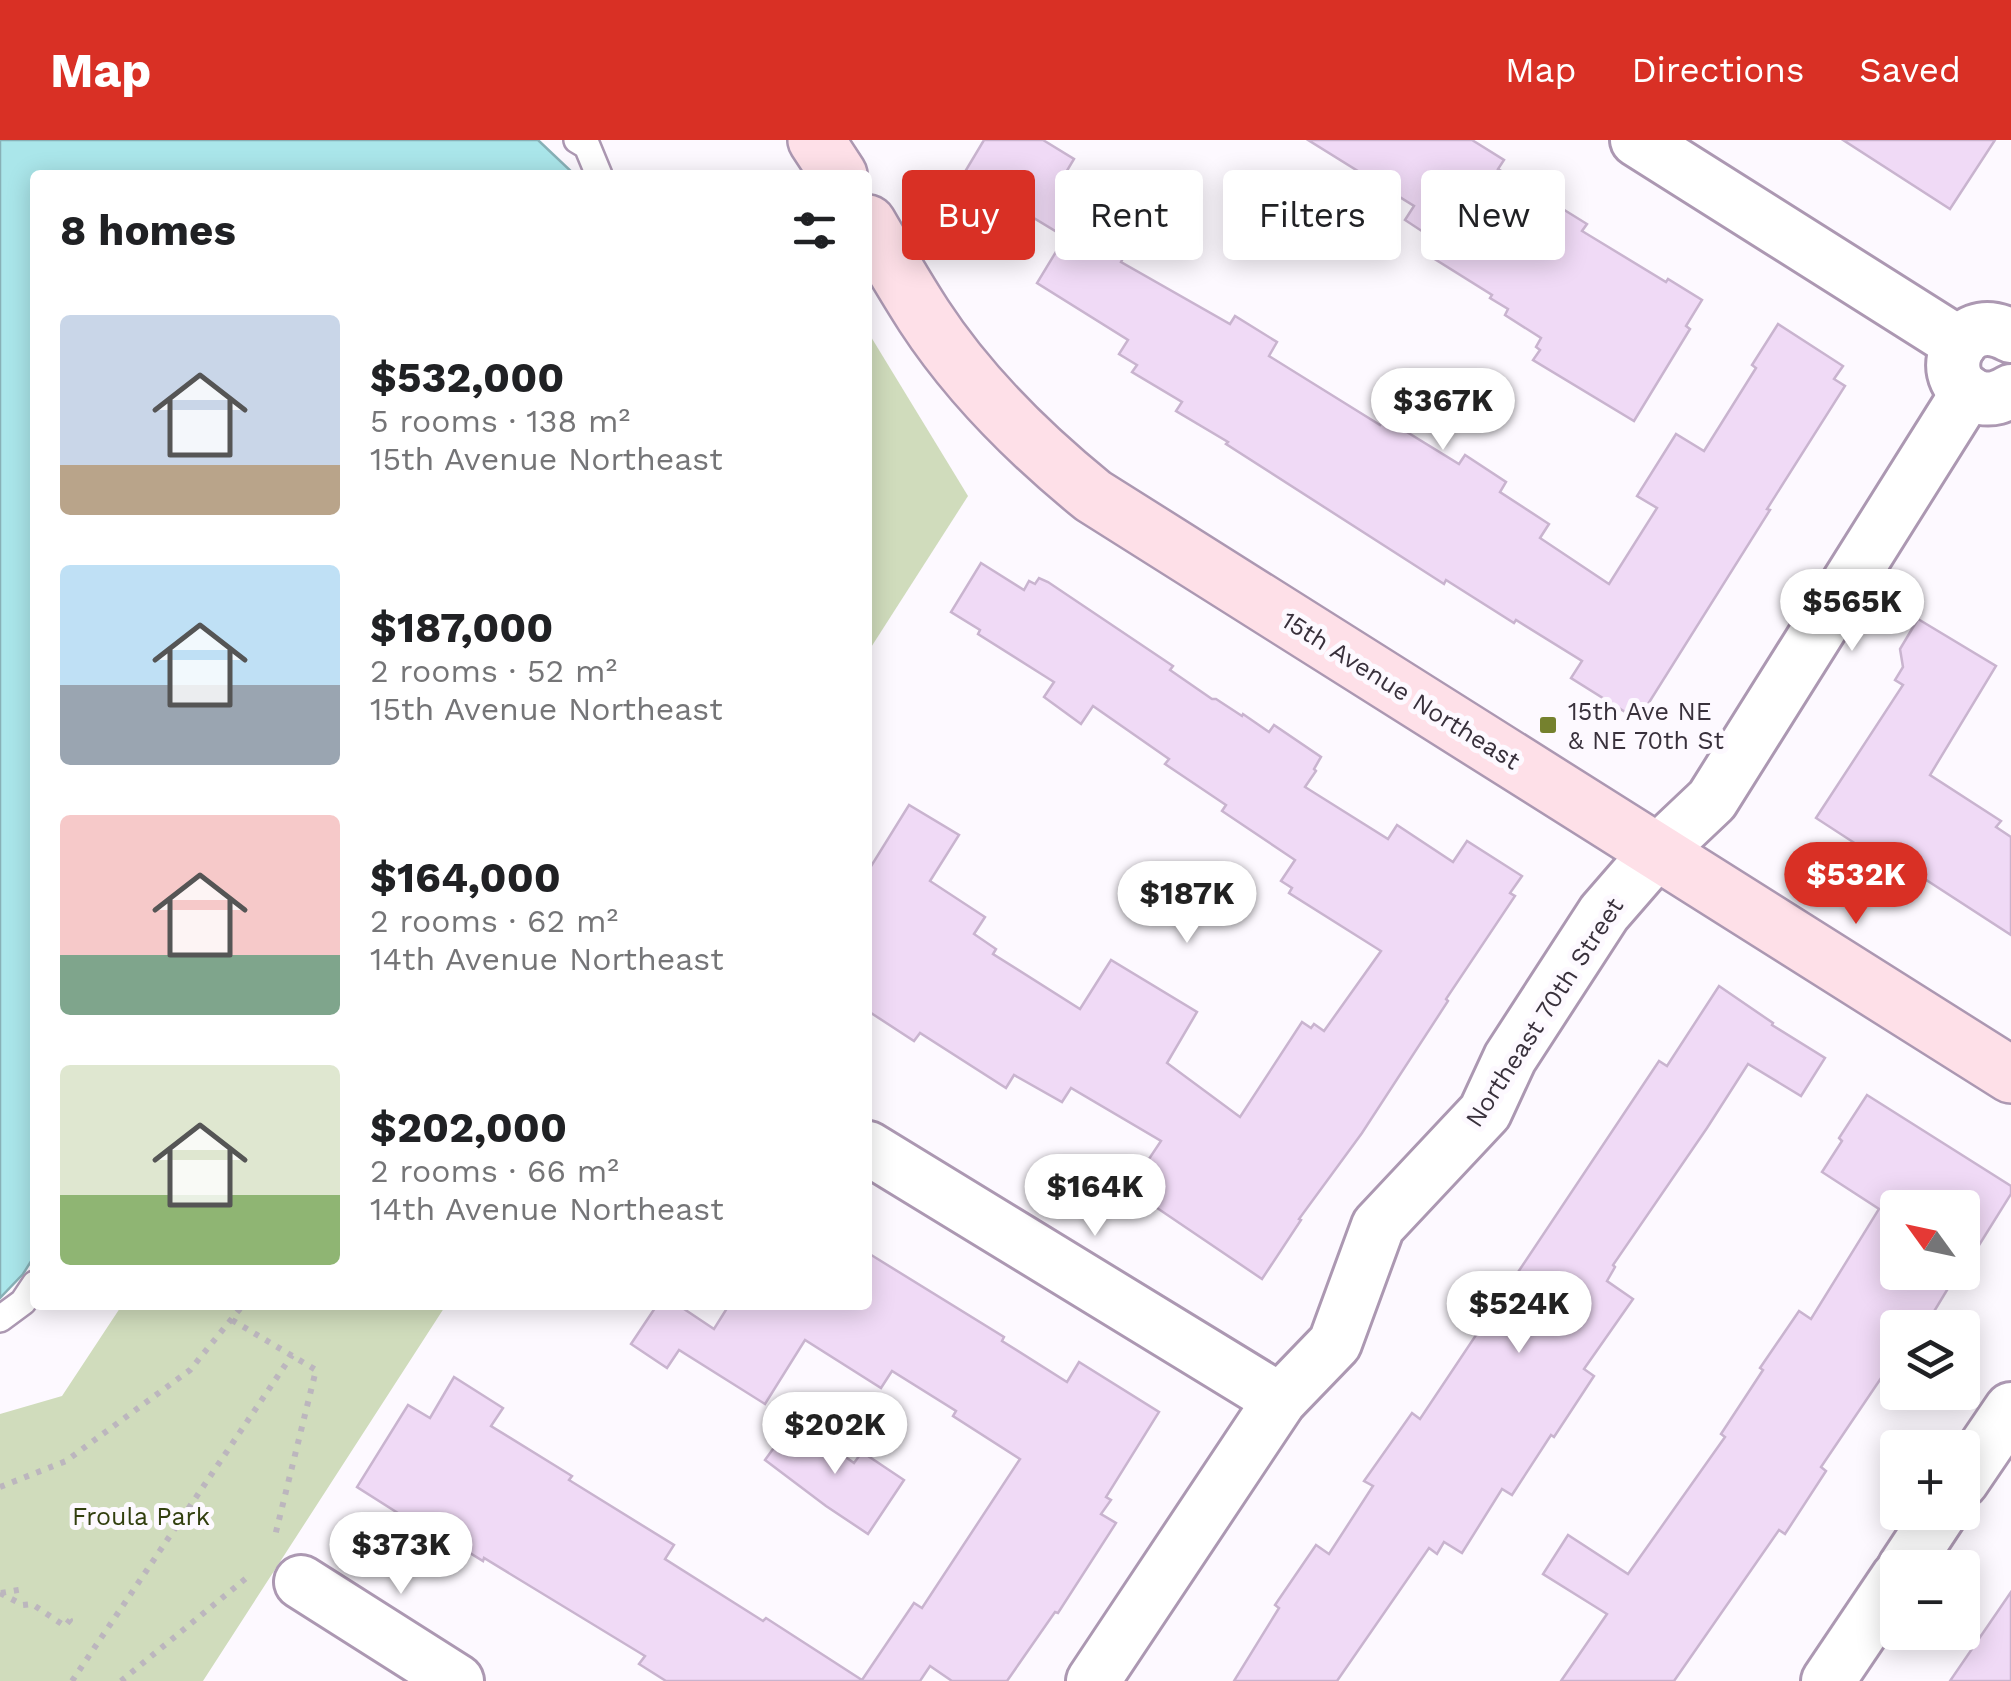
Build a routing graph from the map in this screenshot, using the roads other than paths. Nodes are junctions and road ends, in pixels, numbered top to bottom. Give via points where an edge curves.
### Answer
1 (578, 140) edge
2 (816, 140) edge
3 (1638, 140) edge
4 (597, 170) edge
5 (836, 170) edge
6 (872, 229) edge
7 (1995, 353) edge
8 (1656, 852) junction
9 (2011, 1075) edge
10 (872, 1150) edge
11 (30, 1292) edge
12 (0, 1319) edge
13 (1280, 1400) junction
14 (2011, 1409) edge
15 (1980, 1455) edge
16 (276, 1565) road end
17 (1880, 1604) edge
18 (458, 1681) edge
19 (1093, 1681) edge
20 (1828, 1681) edge

1 - 4 lane
2 - 5 main road
3 - 7 street
6 - 8 main road, 15th Avenue Northeast via 975,383 1093,496
7 - 8 street, Northeast 70th Street via 1712,800
8 - 9 main road, 15th Avenue Northeast
8 - 13 street, Northeast 70th Street via 1604,913 1510,1058 1485,1112 1378,1226 1335,1342
10 - 13 street
11 - 12 lane
13 - 19 street, Northeast 70th Street
14 - 15 street
16 - 18 street
17 - 20 street

